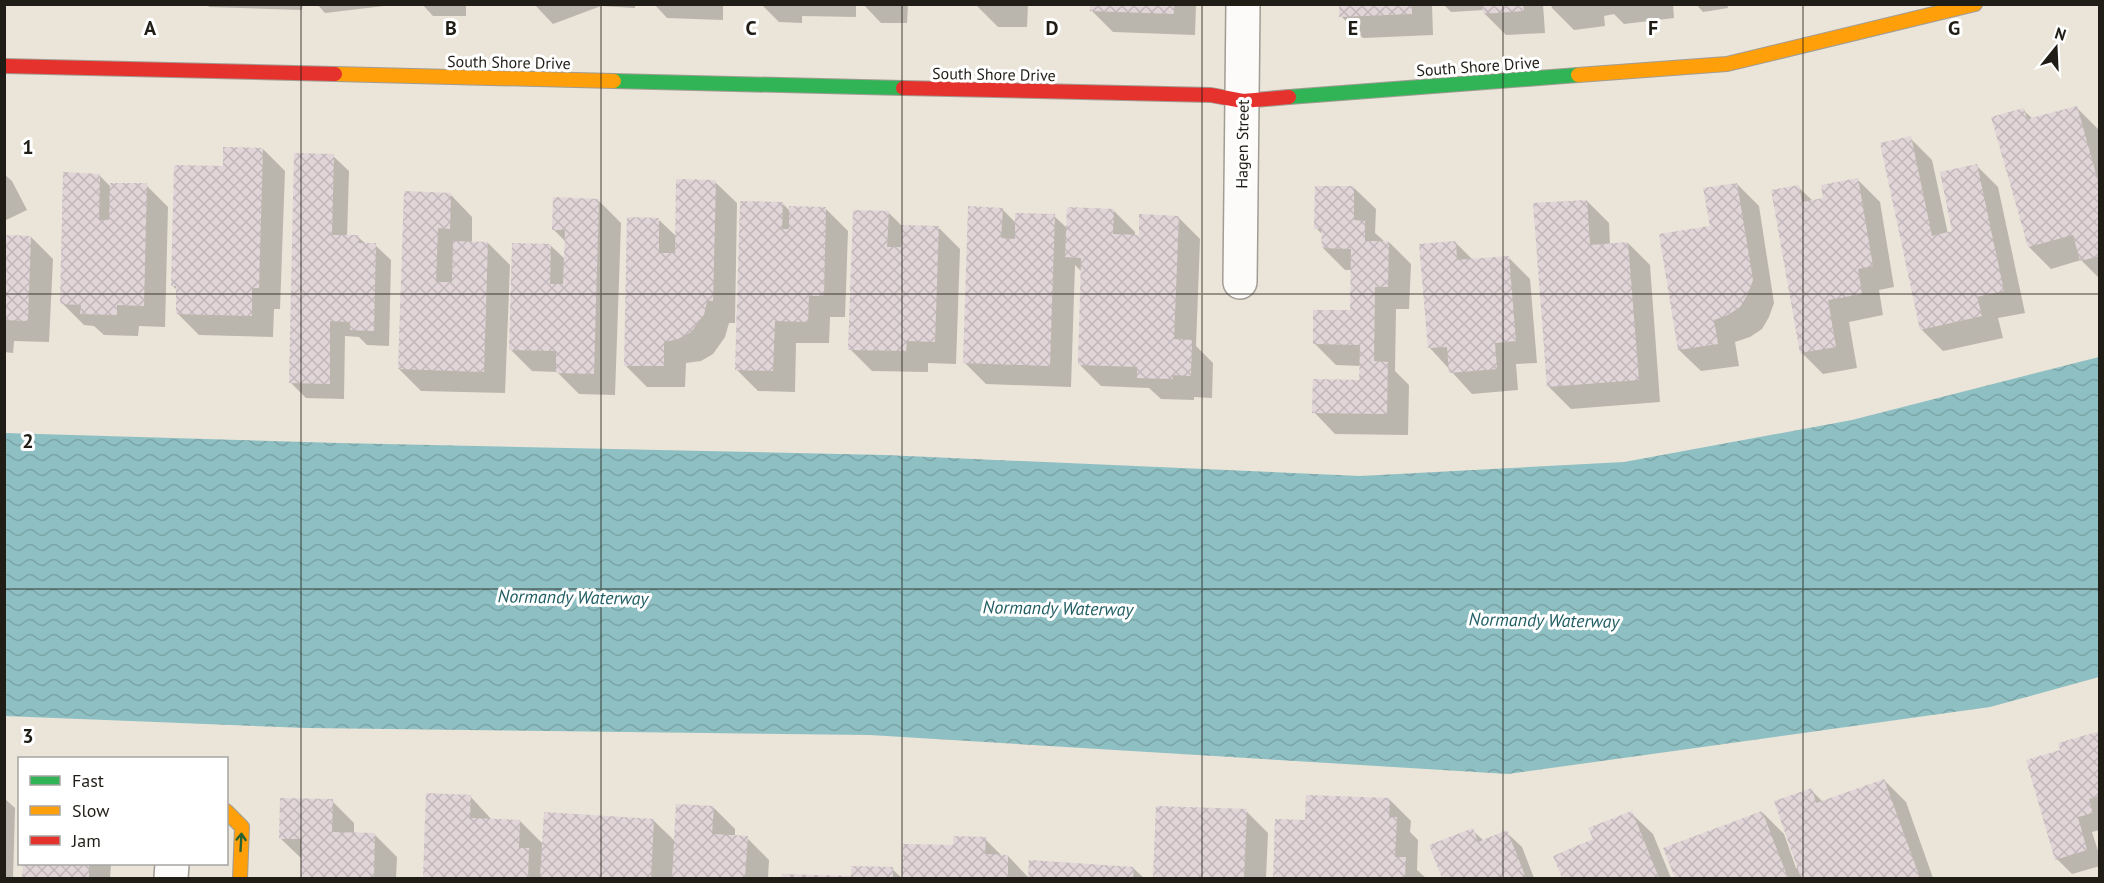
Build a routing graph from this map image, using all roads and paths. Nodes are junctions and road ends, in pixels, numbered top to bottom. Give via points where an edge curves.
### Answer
1 (1243, 4) edge
2 (1975, 4) edge
3 (4, 66) edge
4 (1243, 101) junction
5 (1240, 282) dead end
6 (228, 814) edge
7 (240, 879) edge

1 - 4 street, Hagen Street
2 - 4 street, South Shore Drive via 1727,64
3 - 4 street, South Shore Drive via 1211,95
4 - 5 street, Hagen Street
7 -> 6 street via 242,827

